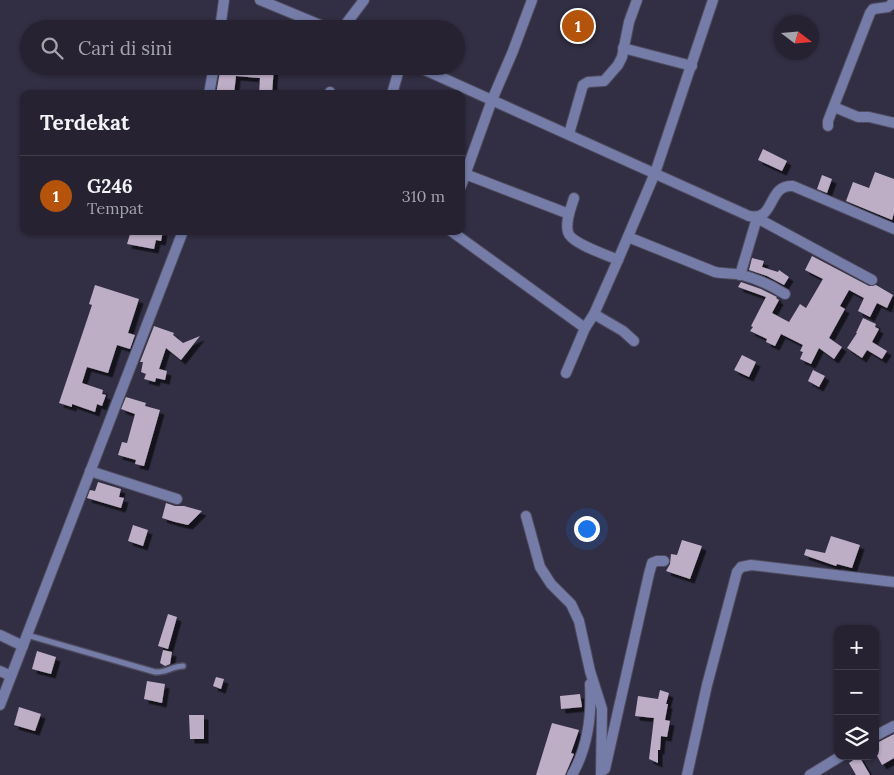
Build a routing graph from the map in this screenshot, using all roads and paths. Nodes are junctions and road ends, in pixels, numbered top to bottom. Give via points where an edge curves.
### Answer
1 (224, 0) edge
2 (260, 0) edge
3 (364, 0) edge
4 (532, 0) edge
5 (636, 0) edge
6 (713, 0) edge
7 (894, 2) edge
8 (221, 20) edge
9 (308, 20) edge
10 (349, 20) edge
11 (623, 48) junction
12 (692, 66) junction
13 (212, 75) edge
14 (397, 75) edge
15 (436, 75) edge
16 (210, 90) edge
17 (393, 90) edge
18 (492, 100) junction
19 (834, 107) junction
20 (894, 123) edge
21 (828, 126) dead end
22 (569, 134) junction
23 (655, 173) junction
24 (465, 174) joint
25 (574, 198) dead end
26 (568, 214) junction
27 (757, 218) junction
28 (894, 228) edge
29 (181, 235) edge
30 (457, 235) edge
31 (628, 237) junction
32 (618, 260) junction
33 (740, 275) junction
34 (872, 280) dead end
35 (786, 294) dead end
36 (594, 314) junction
37 (585, 328) junction
38 (634, 341) dead end
39 (566, 374) dead end
40 (90, 471) junction
41 (177, 498) dead end
42 (526, 516) dead end
43 (664, 561) dead end
44 (894, 582) edge
45 (0, 635) edge
46 (27, 635) junction
47 (23, 646) junction
48 (183, 666) dead end
49 (0, 671) edge
50 (590, 671) junction
51 (11, 676) junction
52 (0, 706) edge
53 (894, 726) edge
54 (879, 734) edge
55 (834, 760) edge
56 (572, 775) edge
57 (602, 775) edge
58 (686, 775) edge
59 (810, 775) edge

1 - 8 street
2 - 9 street
3 - 10 street
4 - 18 street
5 - 11 street
6 - 12 street
7 - 19 street via 870,13
11 - 12 street
11 - 22 street via 618,65 604,81 583,85
12 - 23 street
13 - 16 street
14 - 17 street
15 - 18 street
18 - 22 street
18 - 24 street
19 - 20 street via 858,117
19 - 21 street
22 - 23 street
23 - 27 street
23 - 31 street
24 - 26 street
25 - 26 street
26 - 32 street via 567,232 570,237
27 - 28 street via 767,210 776,192 787,186 799,188
27 - 33 street
27 - 34 street
29 - 40 street
30 - 37 street
31 - 32 street
31 - 33 street via 715,272
32 - 36 street
33 - 35 street via 769,284
36 - 37 street
36 - 38 street
37 - 39 street
40 - 41 street
40 - 46 street
42 - 50 street via 540,567 575,610
43 - 57 street via 652,563
44 - 58 street via 771,567 741,567 736,572
45 - 47 street
46 - 47 street
46 - 48 lane via 155,672 163,673
47 - 51 street
49 - 51 street
50 - 56 street via 591,721 581,758
50 - 57 street via 602,709
51 - 52 street
53 - 54 street
55 - 59 street

